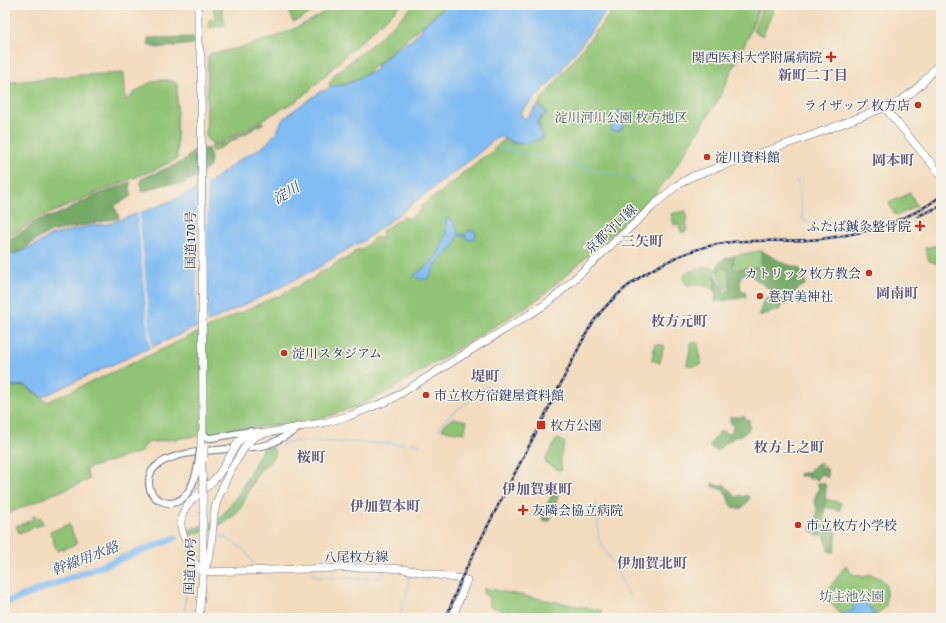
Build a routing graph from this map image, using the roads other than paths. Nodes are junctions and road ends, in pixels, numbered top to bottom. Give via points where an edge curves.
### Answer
1 (198, 5) edge
2 (202, 5) edge
3 (200, 53) junction
4 (941, 61) edge
5 (885, 108) junction
6 (941, 175) edge
7 (302, 426) junction
8 (267, 430) junction
9 (203, 433) junction
10 (202, 458) junction
11 (227, 470) junction
12 (203, 572) junction
13 (199, 618) edge
14 (452, 618) edge

1 - 3 main road, 国道170号
2 - 3 main road, 国道170号
3 - 9 main road, 国道170号
4 - 5 main road, 京都守口線 via 917,89
5 - 6 main road
5 - 7 main road, 京都守口線 via 692,176 676,186 556,296 531,314 395,398 349,416
7 - 8 main road, 京都守口線
7 - 10 main road via 267,445 184,454 164,460 150,473 149,484 152,494 166,503 184,497 191,487
7 - 11 main road, 京都守口線, bridge via 254,437
8 - 9 main road via 211,438
8 - 11 main road, 京都守口線, bridge via 248,434 238,442
9 - 10 main road, 国道170号, bridge
10 - 12 main road, 国道170号, bridge
11 - 12 main road, 京都守口線 via 214,517 208,564
11 - 12 main road, 京都守口線 via 186,506 182,515 185,539 196,568
12 - 13 main road, 国道170号
12 - 14 main road, 八尾枚方線 via 372,567 403,569 468,580

